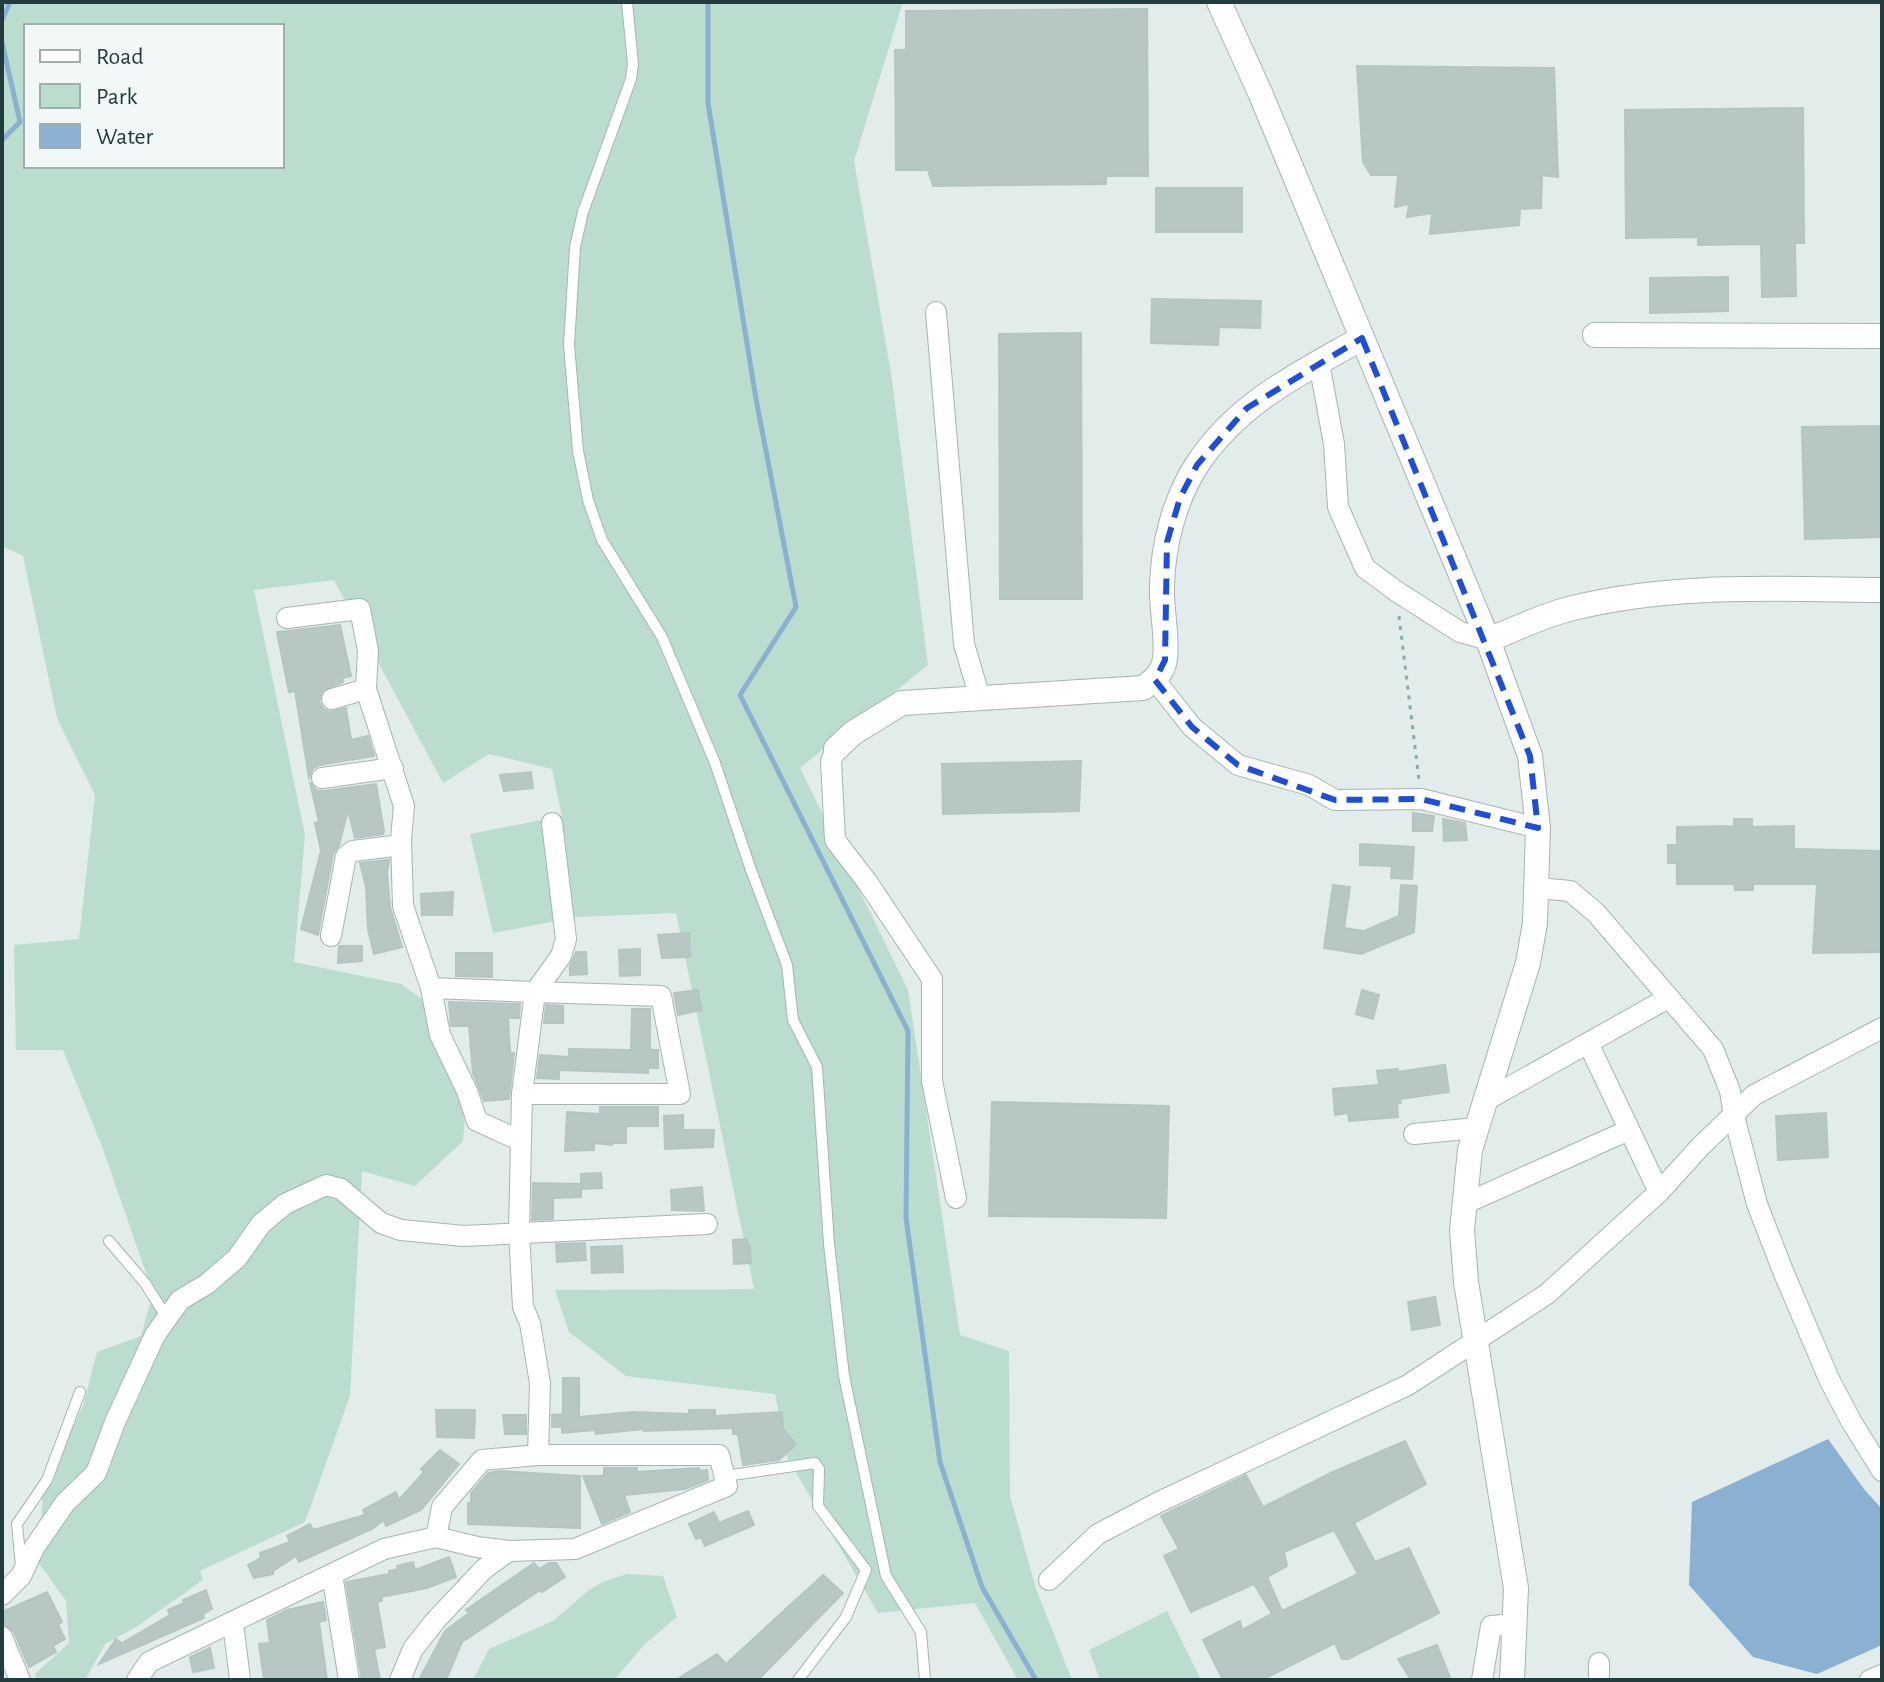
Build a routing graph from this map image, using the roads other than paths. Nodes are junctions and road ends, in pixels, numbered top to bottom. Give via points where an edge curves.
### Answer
1 (627, 2) edge
2 (1219, 2) edge
3 (936, 312) dead end
4 (1595, 335) dead end
5 (1882, 336) edge
6 (1362, 338) junction
7 (1319, 363) junction
8 (1882, 590) edge
9 (287, 618) dead end
10 (1488, 640) junction
11 (1155, 680) junction
12 (366, 689) junction
13 (980, 698) junction
14 (332, 699) dead end
15 (836, 749) joint
16 (393, 768) junction
17 (322, 778) dead end
18 (552, 823) dead end
19 (1538, 828) junction
20 (401, 845) junction
21 (1538, 888) junction
22 (331, 936) dead end
23 (431, 988) junction
24 (535, 992) junction
25 (1668, 998) junction
26 (1882, 1028) edge
27 (1588, 1043) junction
28 (522, 1094) junction
29 (1483, 1102) junction
30 (1734, 1116) junction
31 (1476, 1128) junction
32 (1629, 1130) junction
33 (1414, 1134) dead end
34 (521, 1141) junction
35 (1659, 1192) junction
36 (956, 1198) dead end
37 (1464, 1204) junction
38 (707, 1224) dead end
39 (519, 1232) junction
40 (109, 1241) dead end
41 (167, 1318) junction
42 (1476, 1339) junction
43 (80, 1392) dead end
44 (538, 1455) junction
45 (1882, 1471) edge
46 (725, 1476) junction
47 (436, 1537) junction
48 (509, 1551) junction
49 (332, 1574) junction
50 (21, 1576) junction
51 (1049, 1580) dead end
52 (2, 1595) edge
53 (233, 1623) junction
54 (1515, 1624) junction
55 (2, 1637) edge
56 (1882, 1675) edge
57 (20, 1680) edge
58 (137, 1680) edge
59 (240, 1680) edge
60 (349, 1680) edge
61 (400, 1680) edge
62 (798, 1680) edge
63 (925, 1680) edge
64 (1482, 1680) edge
65 (1512, 1680) edge
66 (1870, 1680) edge

1 - 63 lane via 631,79 575,247 569,345 578,451 602,540 662,637 715,763 787,965 793,1020 817,1067 844,1376 886,1576 921,1632
2 - 6 street
3 - 13 street via 964,644
4 - 5 street
6 - 7 street
6 - 10 street
7 - 10 street via 1334,444 1338,507 1365,568 1460,632
7 - 11 street via 1247,408 1197,465 1167,542 1162,585 1165,660
8 - 10 street via 1732,589 1648,595 1566,610
9 - 12 street via 360,609 368,651
10 - 19 street via 1530,756
11 - 13 street via 1143,688
11 - 19 street via 1192,727 1238,765 1309,785 1335,800 1421,799
12 - 14 street
12 - 16 street
13 - 15 street via 902,703
15 - 36 street via 831,761 835,840 932,979 932,1081
16 - 17 street
16 - 20 street via 404,806
18 - 24 street via 566,939 561,956
19 - 21 street
20 - 22 street via 346,856
20 - 23 street via 403,906
21 - 25 street via 1570,891 1596,913
21 - 29 street via 1528,963
23 - 24 street
23 - 34 street via 440,1035 477,1121
24 - 28 street
24 - 28 street via 661,996 680,1094
25 - 27 street
25 - 30 street via 1713,1049
26 - 30 street via 1754,1095
27 - 29 street
27 - 32 street
28 - 34 street
29 - 31 street
30 - 35 street
30 - 45 street via 1757,1204 1789,1284 1829,1379
31 - 33 street
31 - 37 street
32 - 35 street
32 - 37 street
34 - 39 street
35 - 42 street via 1547,1294
37 - 42 street via 1466,1282
38 - 39 street
39 - 41 street via 464,1236 401,1230 381,1223 341,1189 326,1185 285,1204 261,1224 237,1258 180,1300
39 - 44 street via 523,1307 540,1383
40 - 41 lane
41 - 50 street via 96,1473 65,1503
42 - 51 street via 1408,1385 1098,1534
42 - 54 street via 1516,1588
43 - 50 lane via 47,1480 17,1524
44 - 46 street via 719,1455
44 - 47 street via 482,1460 442,1507
46 - 48 street via 727,1486 575,1549
46 - 62 lane via 815,1463 818,1506 866,1570 846,1617
47 - 48 street
47 - 49 street via 384,1549
48 - 61 street via 484,1569 435,1621 413,1649
49 - 53 street
49 - 60 street
50 - 52 street
53 - 58 street via 149,1662
53 - 59 street
54 - 64 street via 1491,1626
54 - 65 street
55 - 57 street
56 - 66 street

